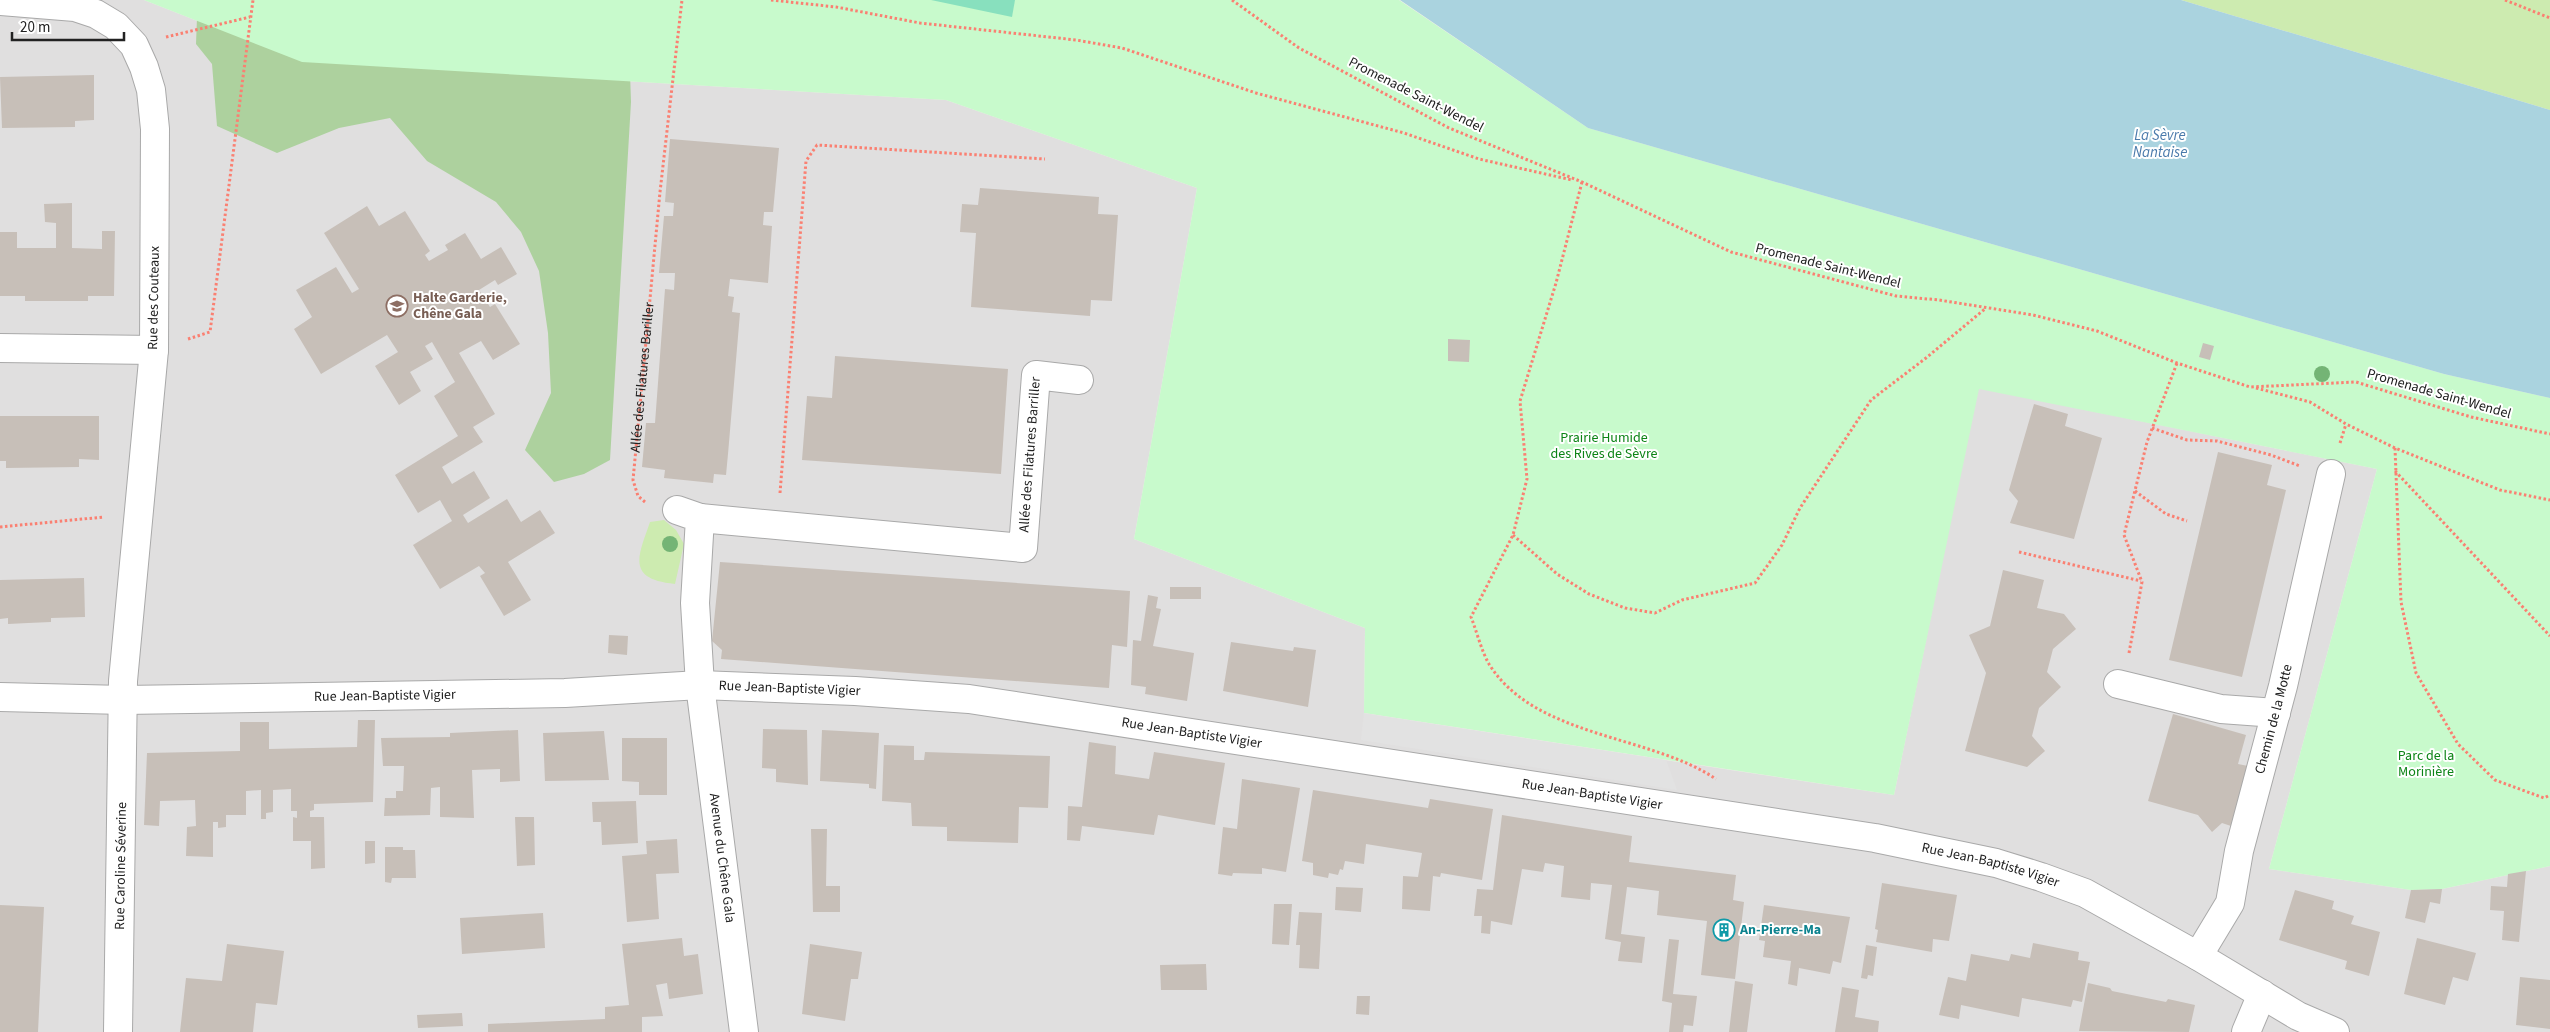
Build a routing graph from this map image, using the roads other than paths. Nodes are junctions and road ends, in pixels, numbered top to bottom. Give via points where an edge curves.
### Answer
1 (0, 0) edge
2 (0, 348) edge
3 (154, 350) junction
4 (1079, 380) dead end
5 (2318, 471) road end
6 (700, 685) junction
7 (2122, 685) road end
8 (0, 697) edge
9 (124, 700) junction
10 (2276, 713) junction
11 (2198, 956) junction
12 (2262, 994) junction
13 (118, 1032) edge
14 (744, 1032) edge
15 (2246, 1032) edge
16 (2335, 1032) edge

1 - 3 street, Rue des Couteaux via 75,7 96,14 116,26 134,45 144,66 151,90 155,129
2 - 3 street
3 - 9 street, Rue des Couteaux via 123,681
4 - 6 street, Allée des Filatures Barriller via 1036,375 1023,548 778,526 688,514
5 - 10 street, Chemin de la Motte
6 - 9 street, Rue Jean-Baptiste Vigier via 565,693
6 - 11 street, Rue Jean-Baptiste Vigier via 969,699 1875,838 1996,863 2042,877 2085,893
6 - 14 street, Avenue du Chêne Gala
7 - 10 street via 2221,709
8 - 9 street, Rue Jean-Baptiste Vigier
9 - 13 street, Rue Caroline Séverine
10 - 11 street, Chemin de la Motte via 2239,851 2230,903
11 - 12 street, Rue Jean-Baptiste Vigier
12 - 15 street
12 - 16 street, Rue Jean-Baptiste Vigier via 2298,1016

